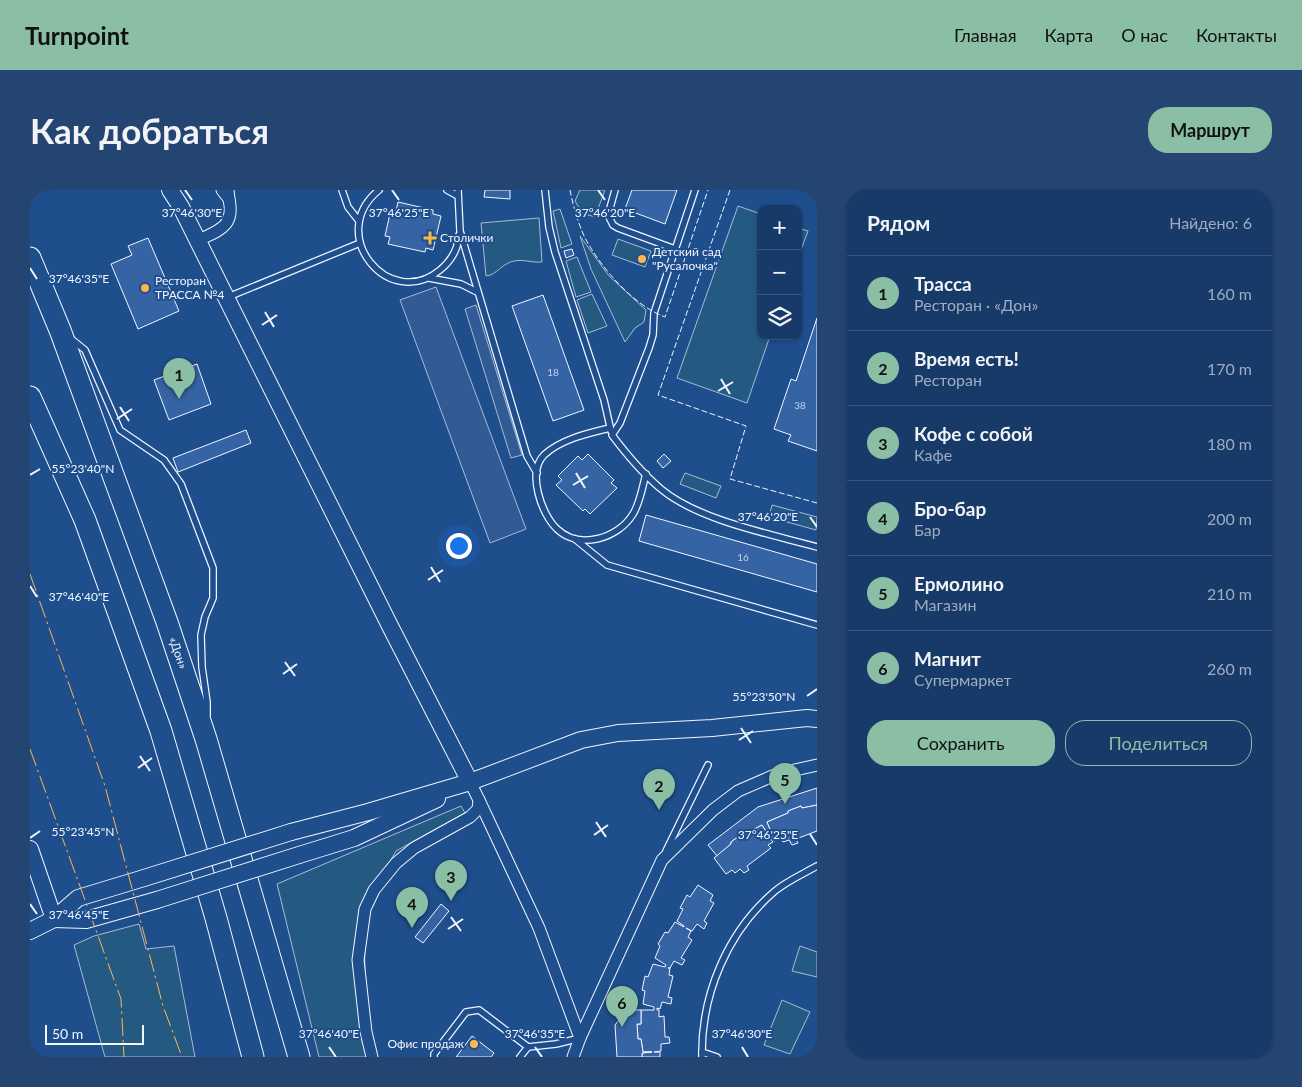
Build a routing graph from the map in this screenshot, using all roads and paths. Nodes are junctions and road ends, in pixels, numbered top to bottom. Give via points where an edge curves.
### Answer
1 (342, 190) edge
2 (379, 190) edge
3 (448, 190) edge
4 (545, 190) edge
5 (615, 190) edge
6 (695, 190) edge
7 (175, 191) edge
8 (226, 193) edge
9 (458, 193) edge
10 (359, 221) junction
11 (460, 230) junction
12 (197, 241) junction
13 (360, 243) junction
14 (676, 248) junction
15 (30, 258) edge
16 (428, 278) junction
17 (477, 292) junction
18 (226, 298) junction
19 (60, 330) junction
20 (30, 397) edge
21 (610, 428) junction
22 (612, 435) junction
23 (537, 473) junction
24 (646, 474) junction
25 (573, 537) junction
26 (817, 547) edge
27 (817, 626) edge
28 (817, 719) edge
29 (206, 739) junction
30 (817, 764) edge
31 (708, 765) dead end
32 (470, 782) junction
33 (479, 800) junction
34 (30, 849) edge
35 (662, 860) junction
36 (817, 866) edge
37 (54, 919) junction
38 (30, 931) edge
39 (580, 1038) junction
40 (528, 1047) junction
41 (702, 1055) edge
42 (253, 1057) edge
43 (299, 1057) edge
44 (372, 1057) edge
45 (434, 1057) edge
46 (520, 1057) edge
47 (573, 1057) edge
48 (717, 1057) edge

1 - 10 lane via 348,207
2 - 10 lane via 367,203
3 - 9 lane
4 - 21 lane via 555,252 604,400
5 - 14 lane via 608,215 613,225
6 - 14 lane
7 - 12 street
8 - 12 street via 231,211 228,222
9 - 11 lane
10 - 13 lane
11 - 16 lane via 451,259
11 - 17 lane
12 - 18 street
13 - 16 lane via 373,267 390,278 409,281
13 - 18 lane
14 - 22 lane via 654,313 649,348 620,423
15 - 19 highway, «Дон»
16 - 17 lane via 460,284
17 - 23 lane via 527,456
18 - 32 street
19 - 29 highway, «Дон» via 167,622
19 - 29 lane via 86,350 120,430 164,460 181,484 213,568 213,598 201,635 207,702
20 - 42 highway via 86,520 160,731 216,918
21 - 22 lane
21 - 23 lane via 557,446 544,456
22 - 24 lane
23 - 25 lane via 538,493 545,512 557,529
24 - 25 lane via 634,513 623,526 609,536 591,540
24 - 26 lane via 662,490 719,520
25 - 27 lane via 607,565
28 - 32 street via 626,733 581,740
29 - 43 highway, «Дон»
30 - 35 street via 777,774 738,791 713,810
31 - 35 lane
32 - 33 street
32 - 37 street, bridge via 291,832 78,898
32 - 37 street, bridge via 354,838 86,920
33 - 39 street via 539,928
33 - 44 street via 478,809 470,817 414,848 396,863 374,890 366,909 358,960
34 - 37 street
35 - 39 street
36 - 41 lane via 776,890 746,919 726,952 710,996 703,1024
37 - 38 street
39 - 40 lane
39 - 47 street
40 - 45 lane via 478,1010 466,1012
40 - 46 lane
41 - 48 lane

